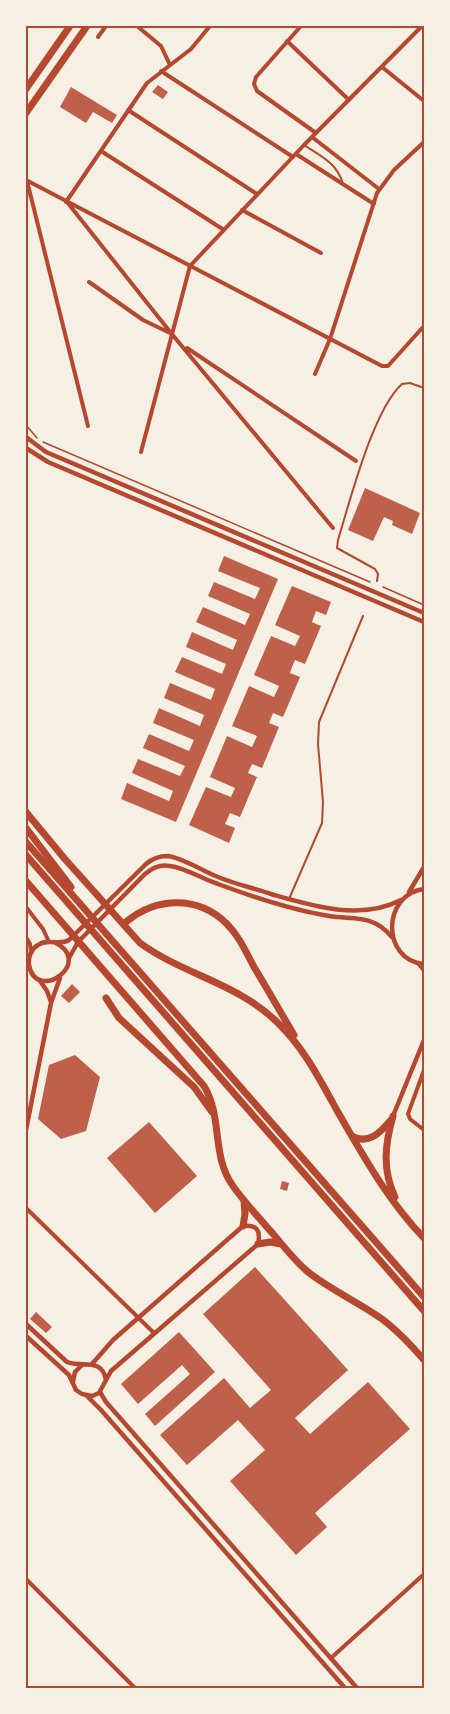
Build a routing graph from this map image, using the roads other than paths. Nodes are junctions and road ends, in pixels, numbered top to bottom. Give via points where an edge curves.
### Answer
1 (70, 26) edge
2 (87, 26) edge
3 (106, 26) edge
4 (137, 26) edge
5 (210, 26) edge
6 (301, 26) edge
7 (422, 26) edge
8 (98, 37) dead end
9 (287, 41) junction
10 (170, 65) junction
11 (382, 67) junction
12 (161, 71) junction
13 (26, 89) edge
14 (349, 100) junction
15 (424, 101) edge
16 (128, 110) junction
17 (26, 114) edge
18 (314, 135) junction
19 (424, 142) edge
20 (304, 145) junction
21 (101, 151) junction
22 (294, 155) junction
23 (26, 181) edge
24 (344, 186) junction
25 (379, 189) junction
26 (257, 194) junction
27 (66, 202) junction
28 (374, 204) junction
29 (242, 210) junction
30 (88, 213) junction
31 (82, 223) junction
32 (224, 230) junction
33 (321, 253) dead end
34 (190, 266) junction
35 (89, 282) dead end
36 (424, 326) edge
37 (171, 333) junction
38 (330, 339) junction
39 (183, 346) junction
40 (315, 374) dead end
41 (424, 388) edge
42 (88, 426) dead end
43 (26, 437) edge
44 (26, 448) edge
45 (141, 453) dead end
46 (356, 461) dead end
47 (333, 528) dead end
48 (377, 581) dead end
49 (424, 614) edge
50 (363, 615) dead end
51 (424, 622) edge
52 (26, 812) edge
53 (26, 828) edge
54 (26, 842) edge
55 (26, 855) edge
56 (424, 867) edge
57 (26, 881) edge
58 (424, 889) edge
59 (407, 894) junction
60 (289, 899) junction
61 (401, 900) junction
62 (82, 905) junction
63 (26, 907) edge
64 (126, 922) dead end
65 (26, 937) edge
66 (392, 937) junction
67 (51, 942) junction
68 (30, 954) junction
69 (68, 959) junction
70 (418, 963) junction
71 (424, 964) edge
72 (424, 970) edge
73 (61, 977) junction
74 (39, 979) junction
75 (106, 998) dead end
76 (51, 1003) junction
77 (424, 1041) edge
78 (306, 1056) junction
79 (424, 1070) edge
80 (215, 1116) junction
81 (393, 1116) junction
82 (346, 1127) junction
83 (26, 1130) edge
84 (424, 1130) edge
85 (244, 1201) junction
86 (26, 1208) edge
87 (402, 1210) junction
88 (243, 1226) junction
89 (424, 1238) edge
90 (258, 1244) junction
91 (281, 1244) junction
92 (424, 1297) edge
93 (424, 1311) edge
94 (138, 1318) junction
95 (26, 1324) edge
96 (154, 1333) junction
97 (26, 1336) edge
98 (424, 1360) edge
99 (92, 1364) junction
100 (83, 1365) junction
101 (106, 1380) junction
102 (73, 1382) junction
103 (100, 1392) junction
104 (87, 1396) junction
105 (423, 1575) edge
106 (26, 1579) edge
107 (331, 1659) junction
108 (135, 1689) edge
109 (345, 1689) edge
110 (357, 1689) edge

1 - 13 highway
2 - 17 highway
3 - 8 street
4 - 10 street via 161,45
5 - 10 street via 194,47
6 - 9 street
7 - 11 street
9 - 14 street
9 - 18 street via 256,76 254,84
10 - 12 street
11 - 14 street
11 - 15 street
12 - 16 street
12 - 22 street
14 - 18 street
16 - 21 street
16 - 26 street
18 - 20 street
18 - 25 street
19 - 25 street
20 - 22 street
20 - 24 lane via 335,166
21 - 27 street
21 - 32 street
22 - 24 street
22 - 26 street
23 - 27 street
23 - 42 street
24 - 28 street
25 - 28 street
26 - 29 street
27 - 30 street
27 - 31 street
28 - 38 street
29 - 32 street
29 - 33 street
30 - 31 street
30 - 34 street
31 - 37 street
32 - 34 street
34 - 37 street
34 - 38 street
35 - 37 street via 149,323
36 - 38 street via 387,367
37 - 39 street
37 - 45 street
38 - 40 street
39 - 46 street
39 - 47 street
41 - 48 lane via 406,383 391,397 360,465 338,540 338,548 375,569
43 - 49 street via 46,452
44 - 51 street via 48,462
50 - 60 lane via 319,722 322,823
52 - 78 highway via 133,936 154,952 257,1004
53 - 62 highway
54 - 62 highway
55 - 93 highway
56 - 59 street
57 - 80 highway via 201,1082
58 - 59 street
59 - 61 street
60 - 61 street via 347,910 377,908
60 - 67 street via 219,878 174,858 159,857 146,864 71,939
61 - 66 street via 392,919
62 - 92 highway
63 - 67 street
64 - 78 highway via 147,908 168,902 198,905 217,915 237,936
65 - 68 street
66 - 69 street via 370,920 300,909 165,865 145,874 78,942
66 - 70 street via 403,954
67 - 68 street via 37,945
67 - 69 street via 64,949
68 - 74 street via 30,969
69 - 73 street
70 - 71 street
70 - 72 street
73 - 74 street
73 - 76 street
74 - 76 street
75 - 80 highway via 119,1017 194,1087
76 - 83 street
77 - 81 street
78 - 82 highway
79 - 84 street via 408,1116
80 - 85 highway via 221,1165
81 - 82 highway via 377,1135 367,1139 353,1137
81 - 87 highway via 386,1144 386,1167
82 - 87 highway
85 - 88 highway
85 - 91 highway
86 - 94 street
87 - 89 highway
88 - 90 street via 258,1229
88 - 94 street
90 - 91 highway
90 - 96 street
91 - 98 highway via 308,1271 391,1326
94 - 96 street
94 - 99 street
95 - 100 street via 63,1359
96 - 101 street
97 - 102 street
99 - 100 street
99 - 101 street via 102,1369
100 - 102 street via 75,1372
101 - 103 street
102 - 104 street via 76,1390
103 - 104 street
103 - 107 street
104 - 109 street
105 - 107 street
106 - 108 street
107 - 110 street

